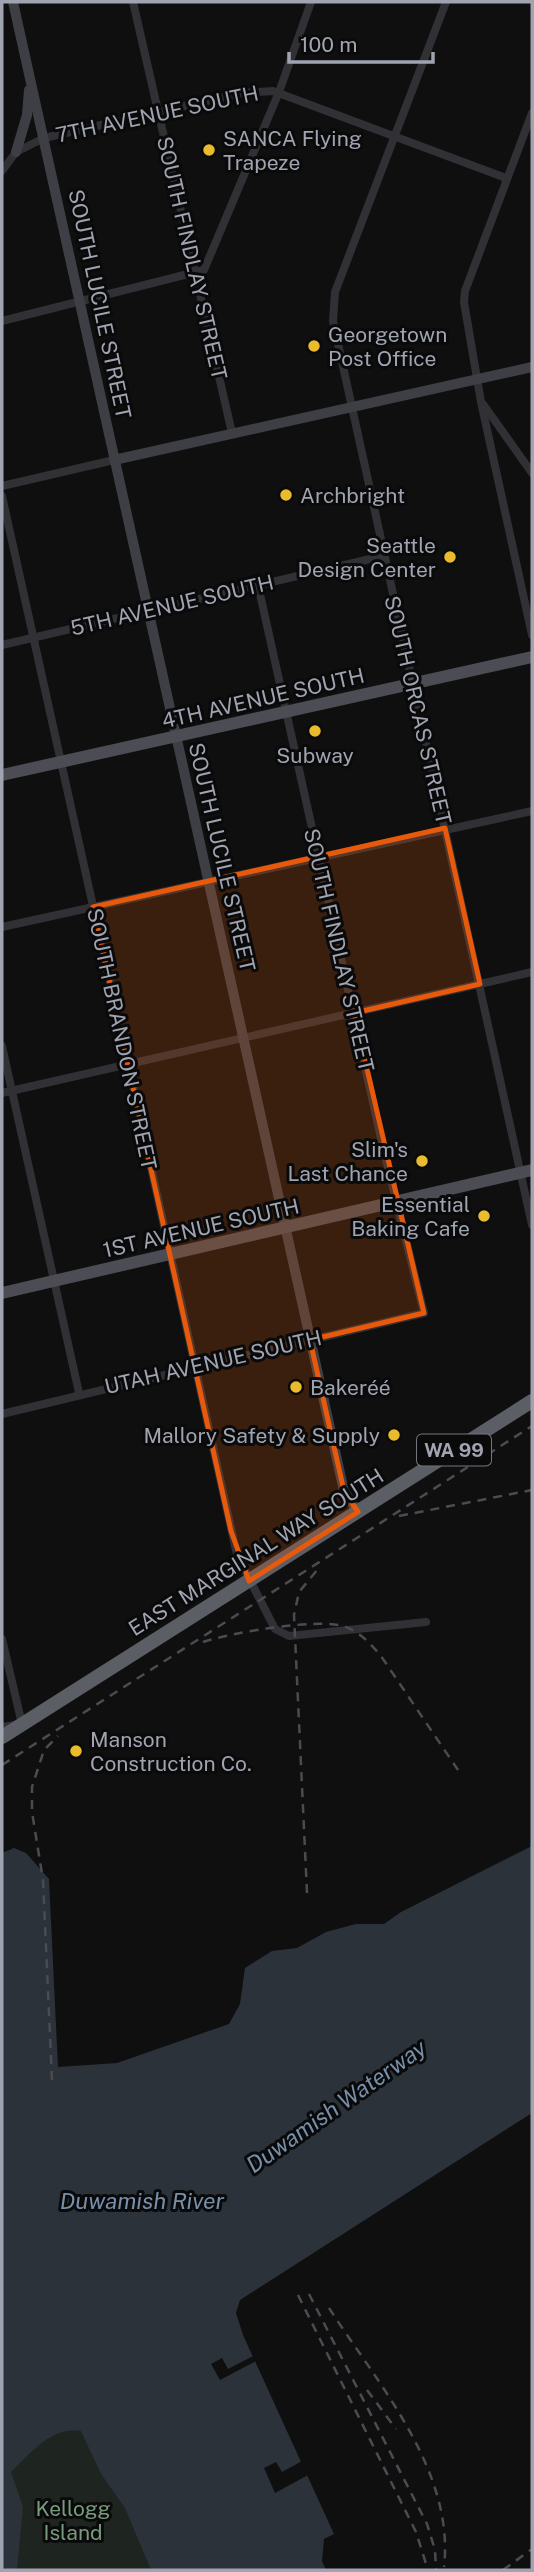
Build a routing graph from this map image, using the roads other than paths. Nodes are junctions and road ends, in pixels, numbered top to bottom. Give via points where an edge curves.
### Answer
1 (13, 2) edge
2 (132, 2) edge
3 (311, 2) edge
4 (446, 2) edge
5 (28, 66) junction
6 (279, 92) junction
7 (159, 112) junction
8 (532, 113) edge
9 (396, 135) junction
10 (44, 138) junction
11 (16, 152) junction
12 (2, 171) edge
13 (506, 178) junction
14 (196, 274) junction
15 (80, 302) junction
16 (2, 321) edge
17 (532, 367) edge
18 (477, 379) junction
19 (481, 401) junction
20 (349, 406) junction
21 (232, 433) junction
22 (114, 460) junction
23 (532, 472) edge
24 (2, 486) edge
25 (2, 496) edge
26 (383, 555) junction
27 (258, 585) junction
28 (148, 610) junction
29 (532, 635) edge
30 (33, 637) junction
31 (2, 645) edge
32 (532, 657) edge
33 (412, 684) junction
34 (286, 714) junction
35 (176, 738) junction
36 (62, 762) junction
37 (2, 775) edge
38 (532, 811) edge
39 (445, 828) junction
40 (318, 857) junction
41 (207, 881) junction
42 (93, 907) junction
43 (2, 927) edge
44 (532, 972) edge
45 (480, 984) junction
46 (354, 1013) junction
47 (242, 1038) junction
48 (2, 1046) edge
49 (128, 1064) junction
50 (12, 1090) junction
51 (2, 1093) edge
52 (526, 1171) edge
53 (397, 1201) junction
54 (532, 1225) edge
55 (286, 1228) junction
56 (170, 1255) junction
57 (54, 1282) junction
58 (2, 1293) edge
59 (424, 1313) joint
60 (310, 1340) junction
61 (194, 1367) junction
62 (79, 1393) junction
63 (532, 1401) edge
64 (2, 1413) edge
65 (358, 1512) junction
66 (248, 1581) junction
67 (426, 1622) dead end
68 (2, 1639) edge
69 (22, 1724) junction
70 (2, 1727) edge
71 (2, 1737) edge

1 - 5 street, SOUTH LUCILE STREET
2 - 7 street, SOUTH FINDLAY STREET
3 - 6 street
4 - 9 street, SOUTH ORCAS STREET
5 - 10 street, SOUTH LUCILE STREET
5 - 11 street via 27,115
6 - 7 street, 7TH AVENUE SOUTH via 242,93
6 - 9 street, 7TH AVENUE SOUTH
6 - 14 street via 211,260
7 - 10 street, 7TH AVENUE SOUTH
7 - 14 street, SOUTH FINDLAY STREET
8 - 13 street
9 - 13 street, 7TH AVENUE SOUTH
9 - 20 street, SOUTH ORCAS STREET via 335,292 333,321
10 - 11 street, 7TH AVENUE SOUTH
10 - 15 street, SOUTH LUCILE STREET
11 - 12 street
13 - 18 street via 465,291 464,312
14 - 15 street
14 - 21 street, SOUTH FINDLAY STREET
15 - 16 street
15 - 22 street, SOUTH LUCILE STREET
17 - 18 street
18 - 19 street
18 - 20 street
19 - 23 street
19 - 29 street
20 - 21 street
20 - 26 street, SOUTH ORCAS STREET
21 - 22 street
22 - 24 street
22 - 28 street, SOUTH LUCILE STREET
25 - 30 street, SOUTH BRANDON STREET
26 - 27 street, 5TH AVENUE SOUTH
26 - 33 street, SOUTH ORCAS STREET
27 - 28 street, 5TH AVENUE SOUTH
27 - 34 street, SOUTH FINDLAY STREET
28 - 30 street, 5TH AVENUE SOUTH
28 - 35 street, SOUTH LUCILE STREET
30 - 31 street, 5TH AVENUE SOUTH
30 - 36 street, SOUTH BRANDON STREET
32 - 33 main road, 4TH AVENUE SOUTH
33 - 34 main road, 4TH AVENUE SOUTH
33 - 39 street, SOUTH ORCAS STREET
34 - 35 main road, 4TH AVENUE SOUTH
34 - 40 street, SOUTH FINDLAY STREET
35 - 36 main road, 4TH AVENUE SOUTH
35 - 41 street, SOUTH LUCILE STREET
36 - 37 main road, 4TH AVENUE SOUTH
36 - 42 street, SOUTH BRANDON STREET
38 - 39 street
39 - 40 street
39 - 45 street, SOUTH ORCAS STREET
40 - 41 street
40 - 46 street, SOUTH FINDLAY STREET
41 - 42 street
41 - 47 street, SOUTH LUCILE STREET
42 - 43 street
42 - 49 street, SOUTH BRANDON STREET
44 - 45 street
45 - 46 street
45 - 52 street, SOUTH ORCAS STREET
46 - 47 street
46 - 53 street, SOUTH FINDLAY STREET
47 - 49 street
47 - 55 street, SOUTH LUCILE STREET
48 - 50 street
49 - 50 street
49 - 56 street, SOUTH BRANDON STREET
50 - 51 street
50 - 57 street
52 - 53 main road, 1ST AVENUE SOUTH
52 - 54 street, SOUTH ORCAS STREET
53 - 55 main road, 1ST AVENUE SOUTH
53 - 59 street, SOUTH FINDLAY STREET
55 - 56 main road, 1ST AVENUE SOUTH
55 - 60 street, SOUTH LUCILE STREET
56 - 57 main road, 1ST AVENUE SOUTH
56 - 61 street, SOUTH BRANDON STREET
57 - 58 main road, 1ST AVENUE SOUTH
57 - 62 street
59 - 60 street, UTAH AVENUE SOUTH
60 - 61 street, UTAH AVENUE SOUTH
60 - 65 street, SOUTH LUCILE STREET via 344,1491
61 - 62 street, UTAH AVENUE SOUTH
61 - 66 street, SOUTH BRANDON STREET via 237,1555
62 - 64 street, UTAH AVENUE SOUTH
63 - 65 highway, EAST MARGINAL WAY SOUTH / WA 99
65 - 66 highway, EAST MARGINAL WAY SOUTH / WA 99
66 - 67 street, SOUTH BRANDON STREET via 275,1629 289,1636
66 - 69 highway, EAST MARGINAL WAY SOUTH / WA 99
68 - 69 street
69 - 70 street
69 - 71 highway, EAST MARGINAL WAY SOUTH / WA 99

